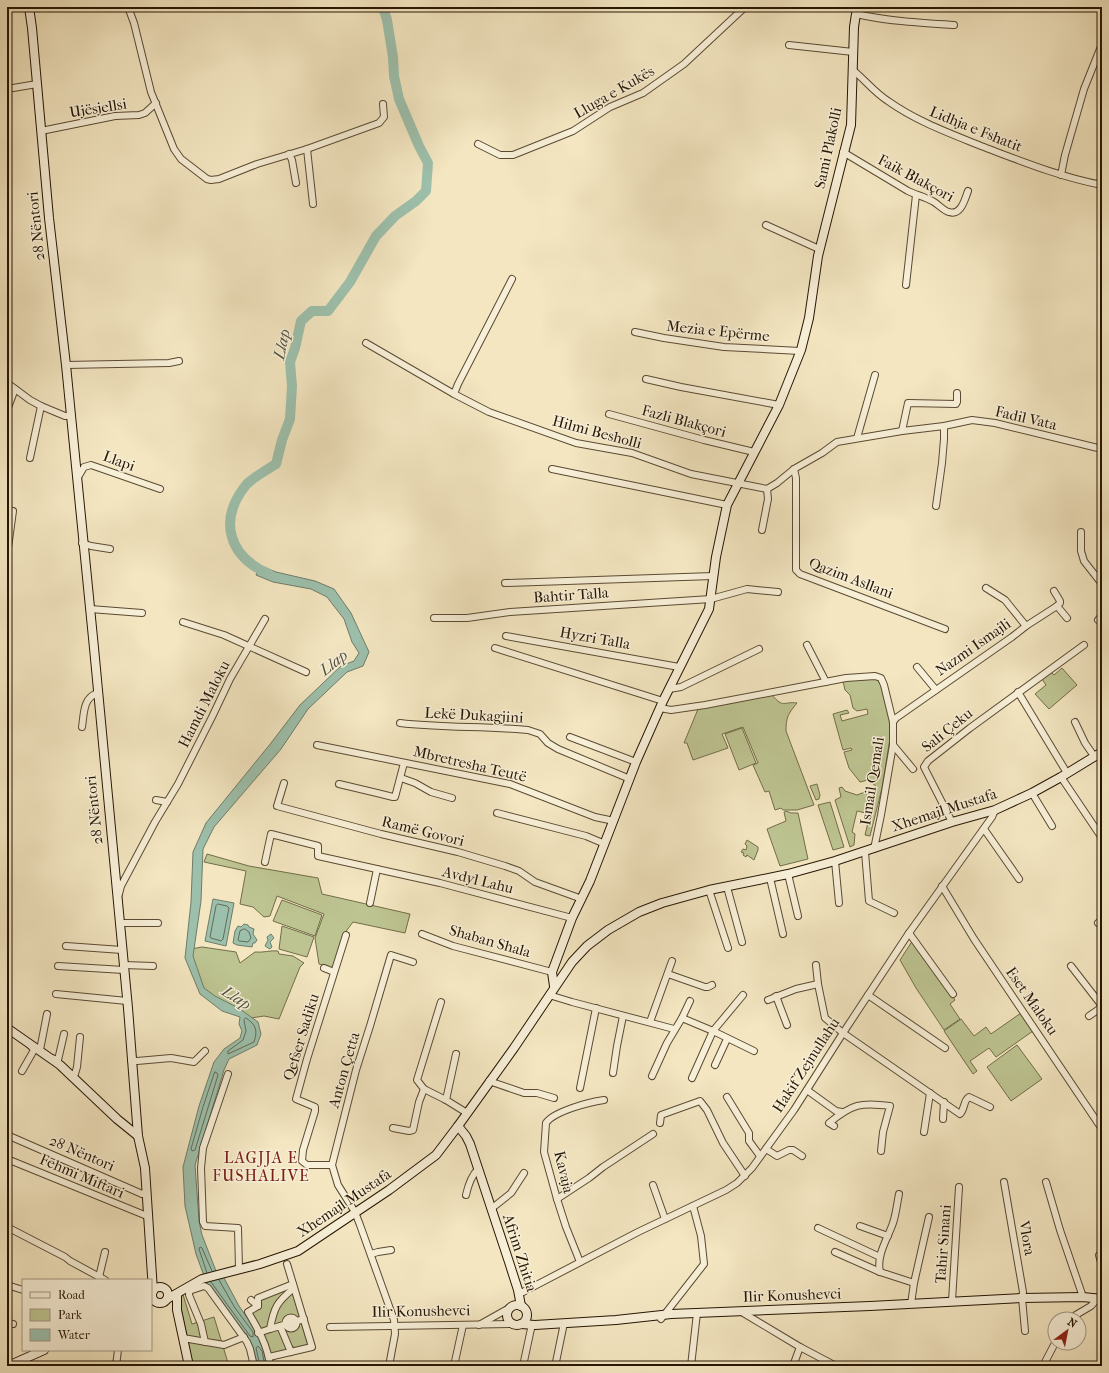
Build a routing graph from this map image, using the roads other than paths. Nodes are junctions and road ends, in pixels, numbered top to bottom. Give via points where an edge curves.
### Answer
1 (29, 7) edge
2 (128, 7) edge
3 (745, 7) edge
4 (857, 10) edge
5 (954, 25) dead end
6 (1102, 44) edge
7 (789, 45) dead end
8 (853, 52) junction
9 (854, 71) junction
10 (37, 84) junction
11 (7, 89) edge
12 (156, 103) junction
13 (383, 104) dead end
14 (41, 131) junction
15 (478, 144) dead end
16 (307, 149) junction
17 (843, 152) junction
18 (289, 154) junction
19 (1061, 175) junction
20 (296, 183) dead end
21 (1102, 185) edge
22 (968, 191) dead end
23 (916, 195) junction
24 (313, 204) dead end
25 (766, 225) dead end
26 (820, 249) junction
27 (512, 279) dead end
28 (906, 285) dead end
29 (635, 332) dead end
30 (366, 343) dead end
31 (800, 351) junction
32 (179, 361) dead end
33 (66, 366) junction
34 (875, 375) dead end
35 (646, 379) dead end
36 (7, 383) edge
37 (15, 389) junction
38 (957, 393) dead end
39 (454, 394) junction
40 (779, 404) junction
41 (41, 406) junction
42 (7, 410) edge
43 (609, 414) dead end
44 (70, 416) junction
45 (944, 426) junction
46 (902, 430) junction
47 (857, 438) junction
48 (1102, 449) edge
49 (754, 452) junction
50 (30, 458) dead end
51 (552, 469) dead end
52 (794, 470) junction
53 (77, 480) junction
54 (737, 483) junction
55 (160, 489) dead end
56 (767, 489) junction
57 (726, 505) junction
58 (936, 506) dead end
59 (13, 510) dead end
60 (762, 530) dead end
61 (1081, 532) dead end
62 (82, 543) junction
63 (110, 549) dead end
64 (7, 555) edge
65 (713, 576) junction
66 (505, 583) dead end
67 (1102, 584) edge
68 (986, 588) dead end
69 (1054, 591) dead end
70 (778, 592) dead end
71 (710, 598) junction
72 (1057, 606) junction
73 (90, 609) junction
74 (142, 613) dead end
75 (265, 618) dead end
76 (434, 618) dead end
77 (1067, 618) dead end
78 (183, 622) dead end
79 (1026, 626) junction
80 (945, 629) dead end
81 (506, 636) dead end
82 (807, 644) dead end
83 (1084, 645) dead end
84 (249, 646) junction
85 (494, 648) dead end
86 (759, 649) dead end
87 (679, 667) junction
88 (917, 667) dead end
89 (306, 672) dead end
90 (826, 682) junction
91 (669, 689) junction
92 (936, 690) junction
93 (1018, 692) junction
94 (98, 693) junction
95 (662, 704) junction
96 (893, 722) junction
97 (1075, 722) dead end
98 (400, 723) dead end
99 (82, 727) dead end
100 (570, 737) dead end
101 (317, 745) dead end
102 (893, 745) junction
103 (1102, 752) edge
104 (1094, 756) junction
105 (636, 762) junction
106 (404, 763) junction
107 (913, 769) dead end
108 (1064, 775) junction
109 (400, 778) junction
110 (630, 779) junction
111 (284, 783) dead end
112 (339, 784) dead end
113 (1032, 793) junction
114 (452, 798) dead end
115 (156, 800) dead end
116 (167, 802) junction
117 (995, 810) junction
118 (497, 813) dead end
119 (614, 821) junction
120 (952, 822) junction
121 (1052, 826) dead end
122 (984, 828) junction
123 (1102, 838) edge
124 (605, 844) junction
125 (874, 849) junction
126 (865, 852) junction
127 (835, 861) junction
128 (265, 862) dead end
129 (377, 869) junction
130 (788, 874) junction
131 (770, 878) junction
132 (1019, 879) dead end
133 (942, 886) junction
134 (727, 887) junction
135 (709, 890) junction
136 (582, 899) junction
137 (118, 901) junction
138 (370, 903) dead end
139 (839, 903) dead end
140 (894, 913) dead end
141 (798, 916) dead end
142 (572, 918) junction
143 (119, 923) junction
144 (158, 923) dead end
145 (909, 933) junction
146 (422, 934) dead end
147 (782, 934) dead end
148 (346, 935) dead end
149 (742, 942) dead end
150 (66, 946) dead end
151 (728, 948) dead end
152 (122, 950) junction
153 (672, 961) dead end
154 (413, 962) dead end
155 (816, 965) dead end
156 (58, 966) dead end
157 (153, 966) dead end
158 (1071, 966) dead end
159 (124, 968) junction
160 (324, 968) dead end
161 (334, 972) junction
162 (552, 972) junction
163 (668, 974) junction
164 (818, 984) junction
165 (712, 985) dead end
166 (554, 986) junction
167 (56, 994) dead end
168 (953, 994) dead end
169 (549, 995) junction
170 (743, 995) dead end
171 (868, 995) junction
172 (776, 996) junction
173 (768, 1000) dead end
174 (127, 1001) junction
175 (690, 1001) dead end
176 (441, 1002) dead end
177 (1102, 1007) edge
178 (596, 1008) junction
179 (47, 1014) dead end
180 (623, 1016) junction
181 (1089, 1016) dead end
182 (682, 1018) junction
183 (650, 1022) junction
184 (787, 1025) dead end
185 (674, 1029) junction
186 (713, 1030) junction
187 (8, 1031) edge
188 (843, 1033) junction
189 (64, 1034) dead end
190 (80, 1037) dead end
191 (727, 1039) junction
192 (28, 1042) junction
193 (945, 1048) dead end
194 (40, 1050) junction
195 (205, 1051) dead end
196 (754, 1052) dead end
197 (456, 1054) dead end
198 (51, 1058) junction
199 (131, 1060) junction
200 (715, 1065) dead end
201 (22, 1071) dead end
202 (613, 1073) dead end
203 (71, 1074) junction
204 (228, 1074) dead end
205 (652, 1076) dead end
206 (692, 1078) dead end
207 (489, 1081) junction
208 (580, 1088) dead end
209 (424, 1089) junction
210 (807, 1090) junction
211 (930, 1093) junction
212 (727, 1097) dead end
213 (554, 1098) dead end
214 (446, 1100) junction
215 (604, 1100) dead end
216 (944, 1102) junction
217 (990, 1107) dead end
218 (842, 1112) junction
219 (467, 1113) junction
220 (943, 1119) dead end
221 (660, 1123) dead end
222 (458, 1126) junction
223 (834, 1126) dead end
224 (394, 1128) dead end
225 (1102, 1129) edge
226 (924, 1132) dead end
227 (654, 1134) dead end
228 (7, 1135) edge
229 (138, 1136) junction
230 (766, 1149) junction
231 (881, 1151) dead end
232 (760, 1156) junction
233 (802, 1156) dead end
234 (7, 1159) edge
235 (332, 1165) junction
236 (478, 1169) junction
237 (524, 1174) dead end
238 (745, 1176) junction
239 (1004, 1182) dead end
240 (1046, 1182) dead end
241 (653, 1185) dead end
242 (959, 1187) dead end
243 (146, 1192) junction
244 (899, 1194) dead end
245 (466, 1195) dead end
246 (557, 1199) junction
247 (693, 1206) junction
248 (491, 1209) junction
249 (355, 1212) junction
250 (147, 1216) junction
251 (929, 1217) dead end
252 (665, 1220) junction
253 (860, 1226) dead end
254 (7, 1227) edge
255 (818, 1228) dead end
256 (888, 1236) junction
257 (391, 1250) dead end
258 (105, 1252) dead end
259 (835, 1252) dead end
260 (1102, 1252) edge
261 (371, 1254) junction
262 (880, 1256) junction
263 (580, 1262) junction
264 (288, 1264) dead end
265 (1102, 1266) edge
266 (152, 1269) junction
267 (239, 1269) junction
268 (880, 1272) junction
269 (102, 1278) edge
270 (914, 1283) junction
271 (294, 1286) junction
272 (9, 1287) edge
273 (165, 1289) junction
274 (22, 1290) edge
275 (519, 1293) junction
276 (177, 1294) junction
277 (153, 1297) edge
278 (1022, 1298) junction
279 (1083, 1298) junction
280 (166, 1299) junction
281 (1100, 1299) edge
282 (251, 1300) dead end
283 (952, 1302) junction
284 (911, 1304) junction
285 (258, 1306) junction
286 (521, 1306) junction
287 (511, 1307) junction
288 (740, 1311) junction
289 (1083, 1311) edge
290 (697, 1313) junction
291 (526, 1314) junction
292 (664, 1315) junction
293 (304, 1319) junction
294 (564, 1323) junction
295 (517, 1324) junction
296 (532, 1324) junction
297 (283, 1325) junction
298 (395, 1325) junction
299 (463, 1325) junction
300 (479, 1325) junction
301 (330, 1327) dead end
302 (270, 1330) junction
303 (1025, 1331) dead end
304 (259, 1333) junction
305 (244, 1337) junction
306 (183, 1338) junction
307 (205, 1342) junction
308 (287, 1342) junction
309 (800, 1347) junction
310 (298, 1350) junction
311 (42, 1351) edge
312 (118, 1351) edge
313 (1051, 1351) edge
314 (291, 1352) junction
315 (269, 1358) junction
316 (556, 1362) dead end
317 (8, 1366) edge
318 (116, 1366) edge
319 (189, 1366) edge
320 (254, 1366) edge
321 (270, 1366) edge
322 (389, 1366) edge
323 (454, 1366) edge
324 (523, 1366) edge
325 (691, 1366) edge
326 (793, 1366) edge
327 (836, 1366) edge
328 (1043, 1366) edge

1 - 10 main road, 28 Nëntori
2 - 12 street
3 - 15 street, Lluga e Kukës via 684,64 643,93 610,107 573,131 513,155 500,155
4 - 5 street, Sami Plakolli via 871,17
4 - 8 main road, Sami Plakolli
6 - 19 street via 1084,89
7 - 8 street
8 - 9 main road, Sami Plakolli
9 - 17 main road, Sami Plakolli via 851,125
9 - 19 street, Lidhja e Fshatit via 886,100 909,114 941,130
10 - 11 street
10 - 14 main road, 28 Nëntori
12 - 14 street, Ujësjellsi via 139,115 115,116
12 - 18 street via 176,153 207,178 219,179
13 - 16 street via 384,118 379,123
14 - 33 main road, 28 Nëntori
16 - 18 street
16 - 24 street
17 - 23 street, Faik Blakçori
17 - 26 main road, Sami Plakolli
18 - 20 street
19 - 21 street, Lidhja e Fshatit
22 - 23 street, Faik Blakçori via 961,208 954,213
23 - 28 street
25 - 26 street
26 - 31 main road, Sami Plakolli via 809,318
27 - 39 street
29 - 31 street, Mezia e Epërme via 724,347
30 - 39 street, Hilmi Besholli
31 - 40 main road, Sami Plakolli
32 - 33 street
33 - 44 main road, 28 Nëntori
34 - 47 street
35 - 40 street
36 - 37 street
37 - 41 street
37 - 42 street
38 - 46 street via 956,404 908,403
39 - 54 street, Hilmi Besholli via 489,412 576,443 632,453 691,474
40 - 49 main road, Sami Plakolli
41 - 44 street
41 - 50 street
43 - 49 street, Fazli Blakçori
44 - 53 main road, 28 Nëntori
45 - 46 street, Fadil Vata
45 - 48 street, Fadil Vata via 972,420 995,423
45 - 58 street
46 - 47 street, Fadil Vata
47 - 52 street, Fadil Vata via 837,442
49 - 54 main road, Sami Plakolli
51 - 57 street
52 - 56 street, Fadil Vata
52 - 80 street, Qazim Asllani via 796,570 800,574
53 - 55 street, Llapi via 84,467 91,464
53 - 62 main road, 28 Nëntori
54 - 56 street
54 - 57 main road
56 - 60 street via 768,499
57 - 65 main road
59 - 64 street
61 - 67 street via 1080,551 1084,561
62 - 63 street
62 - 73 main road, 28 Nëntori
65 - 66 street
65 - 71 main road
68 - 79 street, Nazmi Ismajli via 1005,600
69 - 72 street via 1060,601
70 - 71 street via 747,589
71 - 76 street, Bahtir Talla via 510,612 467,618
71 - 87 main road via 709,609
72 - 77 street
72 - 79 street, Nazmi Ismajli
73 - 74 street
73 - 94 main road, 28 Nëntori
75 - 84 street, Hamdi Maloku
78 - 84 street
79 - 92 street, Nazmi Ismajli
81 - 87 street, Hyzri Talla
82 - 90 street
83 - 93 street, Sali Çeku
84 - 89 street
84 - 116 street, Hamdi Maloku
85 - 95 street, Ismail Qemali
86 - 91 street via 681,687
87 - 91 main road
88 - 92 street, Nazmi Ismajli
90 - 95 street, Ismail Qemali via 687,708 671,710
90 - 96 street, Ismail Qemali via 846,678 881,678
91 - 95 main road
92 - 96 street, Nazmi Ismajli
93 - 108 street
93 - 120 street, Sali Çeku via 924,767
94 - 99 street via 86,702
94 - 137 main road, 28 Nëntori
95 - 105 main road
96 - 102 street, Ismail Qemali
97 - 104 street
98 - 110 street, Lekë Dukagjini via 528,730 540,734 558,749
100 - 105 street
101 - 106 street, Mbretresha Teutë
102 - 107 street
102 - 125 street, Ismail Qemali
103 - 104 main road, Xhemajl Mustafa
104 - 108 main road, Xhemajl Mustafa
105 - 110 main road
106 - 109 street
106 - 119 street, Mbretresha Teutë via 510,784
108 - 113 main road, Xhemajl Mustafa
108 - 123 street
109 - 112 street via 393,798
109 - 114 street
110 - 119 main road
111 - 136 street, Ramë Govori via 277,806 505,866 519,871 535,882
113 - 117 main road, Xhemajl Mustafa
113 - 121 street
115 - 116 street
116 - 137 street, Hamdi Maloku via 121,886
117 - 120 main road, Xhemajl Mustafa
117 - 122 street, Hakif Zejnullahu
118 - 124 street via 586,836
119 - 124 main road
120 - 125 main road, Xhemajl Mustafa
122 - 132 street
122 - 133 street, Hakif Zejnullahu
124 - 136 main road
125 - 126 main road, Xhemajl Mustafa
126 - 127 main road, Xhemajl Mustafa
126 - 140 street via 869,901
127 - 130 main road, Xhemajl Mustafa
127 - 139 street
128 - 129 street, Avdyl Lahu via 271,834 318,846 318,856
129 - 138 street
129 - 142 street, Avdyl Lahu
130 - 131 main road, Xhemajl Mustafa
130 - 141 street
131 - 134 main road, Xhemajl Mustafa
131 - 147 street
133 - 145 street, Hakif Zejnullahu
133 - 225 street, Eset Maloku via 974,939
134 - 135 main road, Xhemajl Mustafa
134 - 149 street
135 - 151 street
135 - 166 main road, Xhemajl Mustafa via 651,907 608,930 581,952
136 - 142 main road
137 - 143 main road, 28 Nëntori
142 - 162 main road
143 - 144 street
143 - 152 main road, 28 Nëntori
145 - 168 street
145 - 171 street, Hakif Zejnullahu
146 - 162 street, Shaban Shala via 453,946
148 - 161 street, Qefser Sadiku
150 - 152 street
152 - 159 main road, 28 Nëntori
153 - 163 street
154 - 235 street, Anton Çetta via 391,955 356,1070
155 - 164 street
156 - 159 street
157 - 159 street
158 - 177 street
159 - 174 main road, 28 Nëntori
160 - 161 street
161 - 235 street, Qefser Sadiku via 296,1099 315,1107 302,1161 307,1165
162 - 166 main road
163 - 165 street via 705,987
163 - 183 street
164 - 172 street
164 - 188 street via 825,1018
166 - 169 main road, Xhemajl Mustafa
167 - 174 street
169 - 178 street
169 - 207 main road, Xhemajl Mustafa
170 - 186 street
171 - 188 street, Hakif Zejnullahu
171 - 193 street
172 - 173 street
172 - 184 street
174 - 199 main road, 28 Nëntori
175 - 182 street
176 - 209 street via 417,1080
177 - 181 street
178 - 180 street
178 - 208 street
179 - 194 street
180 - 183 street
180 - 202 street
182 - 185 street
182 - 186 street
183 - 185 street
185 - 205 street
186 - 191 street
186 - 206 street
187 - 192 main road
188 - 210 street, Hakif Zejnullahu
188 - 211 street
189 - 198 street via 58,1060
190 - 203 street via 77,1067 75,1074
191 - 196 street
191 - 200 street
192 - 194 main road
192 - 201 street via 34,1050
194 - 198 main road
195 - 199 street via 194,1062 171,1058
197 - 214 street
198 - 203 main road
199 - 229 main road, 28 Nëntori
203 - 229 main road
204 - 267 street via 203,1148 203,1222 205,1226 238,1228
207 - 213 street via 524,1093 537,1093
207 - 219 main road, Xhemajl Mustafa
209 - 214 street
209 - 224 street via 413,1130
210 - 218 street
210 - 230 street, Hakif Zejnullahu
211 - 216 street
211 - 226 street
212 - 232 street
214 - 219 street
215 - 246 street, Kavaja via 560,1113 546,1123 544,1152
216 - 217 street via 960,1114 966,1098 969,1097
216 - 220 street
218 - 223 street via 829,1123
218 - 231 street via 860,1104 890,1106
219 - 222 main road, Xhemajl Mustafa
221 - 238 street via 660,1115 700,1101
222 - 236 main road, Afrim Zhitia via 470,1144
222 - 249 main road, Xhemajl Mustafa via 436,1155
227 - 246 street
228 - 243 street, 28 Nëntori via 142,1194
229 - 243 main road, 28 Nëntori via 145,1168
230 - 232 street, Hakif Zejnullahu
230 - 233 street via 777,1156 789,1150
232 - 238 street, Hakif Zejnullahu
234 - 250 street, Fehmi Miftari
235 - 249 street via 338,1185
236 - 245 street
236 - 248 main road, Afrim Zhitia
237 - 248 street, Afrim Zhitia via 511,1193
238 - 247 street, Hakif Zejnullahu via 732,1187
239 - 278 street, Vlora
240 - 279 street
241 - 252 street
242 - 283 street, Tahir Sinani
243 - 250 main road, 28 Nëntori
244 - 256 street via 894,1222
246 - 263 street, Kavaja
247 - 252 street, Hakif Zejnullahu
247 - 292 street via 701,1236 704,1264
248 - 275 main road, Afrim Zhitia
249 - 261 street
249 - 267 main road, Xhemajl Mustafa via 298,1251
250 - 266 main road, 28 Nëntori
251 - 270 street
252 - 263 street, Hakif Zejnullahu
253 - 256 street
254 - 269 street
255 - 262 street
256 - 262 street
257 - 261 street
258 - 269 street
259 - 268 street
260 - 265 street via 1099,1255
261 - 298 street
262 - 268 street
263 - 275 street, Hakif Zejnullahu
264 - 271 street
266 - 273 main road, 28 Nëntori
266 - 277 main road, 28 Nëntori
267 - 276 main road, Xhemajl Mustafa via 202,1279
268 - 270 street
270 - 284 street
271 - 285 street via 258,1298
271 - 293 street
271 - 302 street via 276,1306
272 - 274 street
273 - 276 main road
273 - 277 main road via 158,1287
273 - 280 main road via 168,1295
275 - 286 main road, Afrim Zhitia
276 - 280 main road, Xhemajl Mustafa
276 - 306 main road via 177,1310
277 - 280 main road via 162,1302
278 - 279 main road, Ilir Konushevci
278 - 283 main road, Ilir Konushevci
278 - 303 street
279 - 281 main road, Ilir Konushevci
281 - 289 street
282 - 285 street
283 - 284 main road, Ilir Konushevci
284 - 288 main road, Ilir Konushevci
285 - 304 street via 248,1312
286 - 287 main road
286 - 291 main road
287 - 295 main road via 507,1314 508,1320
287 - 300 street
288 - 290 main road, Ilir Konushevci
288 - 309 street
290 - 292 main road, Ilir Konushevci
290 - 325 street
291 - 295 main road via 525,1320
291 - 296 main road, Afrim Zhitia
292 - 294 main road, Ilir Konushevci
293 - 297 street
293 - 310 street via 312,1347
294 - 296 main road, Ilir Konushevci
294 - 316 street
295 - 296 main road
295 - 300 street, Ilir Konushevci
296 - 324 street
297 - 302 street
297 - 308 street
298 - 299 street, Ilir Konushevci
298 - 301 street, Ilir Konushevci
298 - 322 street
299 - 300 street, Ilir Konushevci
299 - 323 street
302 - 304 street
304 - 315 street
305 - 307 street via 224,1345
305 - 307 street via 204,1286 193,1288 189,1295 201,1324
305 - 320 street via 250,1348
306 - 307 street
306 - 319 main road
308 - 310 street
308 - 314 street
309 - 326 street
309 - 327 street
310 - 314 street
311 - 317 main road
312 - 318 street
313 - 328 street
314 - 315 street
315 - 321 street

